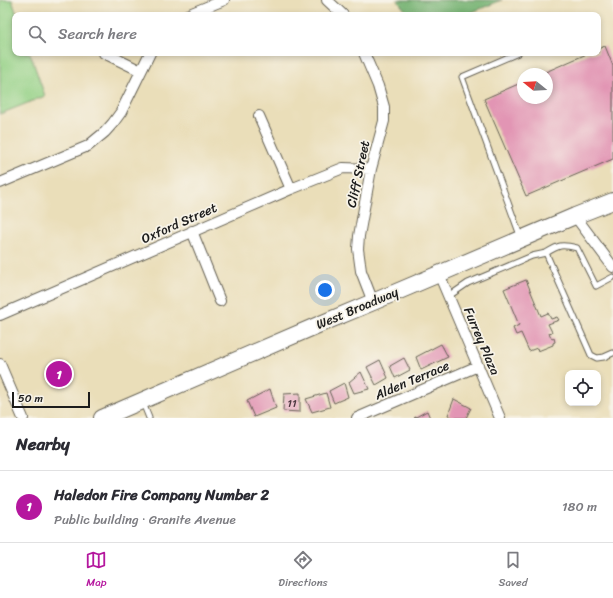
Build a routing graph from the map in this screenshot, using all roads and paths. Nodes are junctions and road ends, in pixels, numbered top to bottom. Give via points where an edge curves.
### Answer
1 (224, 0) edge
2 (327, 0) edge
3 (194, 12) edge
4 (341, 12) edge
5 (110, 56) edge
6 (148, 56) edge
7 (365, 56) edge
8 (511, 56) edge
9 (141, 71) junction
10 (259, 116) dead end
11 (371, 169) junction
12 (0, 183) edge
13 (291, 189) junction
14 (613, 201) edge
15 (575, 216) junction
16 (192, 231) junction
17 (522, 239) junction
18 (546, 253) junction
19 (613, 267) edge
20 (439, 274) junction
21 (613, 277) edge
22 (449, 296) junction
23 (220, 301) dead end
24 (373, 302) junction
25 (0, 316) edge
26 (613, 353) edge
27 (0, 364) edge
28 (478, 366) junction
29 (142, 400) junction
30 (23, 418) edge
31 (102, 418) edge
32 (149, 418) edge
33 (357, 418) edge
34 (500, 418) edge

1 - 3 street
2 - 4 street
5 - 9 street
6 - 9 street
7 - 11 street, Cliff Street via 384,107 384,121
8 - 17 lane via 462,77
9 - 12 street via 121,112 97,139 88,146
10 - 13 street
11 - 13 street, Oxford Street via 342,168
11 - 24 street, Cliff Street via 358,249 361,272
13 - 16 street, Oxford Street
14 - 15 main road, West Broadway
15 - 17 main road, West Broadway
15 - 19 street
16 - 23 street
16 - 25 street, Oxford Street
17 - 20 main road, West Broadway
18 - 21 lane via 557,246 577,248 596,286
18 - 22 lane via 532,256 468,283
18 - 26 lane via 591,355 597,358
20 - 22 street, Furrey Plaza
20 - 24 main road, West Broadway
22 - 28 street, Furrey Plaza
24 - 29 main road, West Broadway
27 - 30 street
28 - 33 street, Alden Terrace
28 - 34 street, Furrey Plaza
29 - 31 main road, West Broadway
29 - 32 lane

